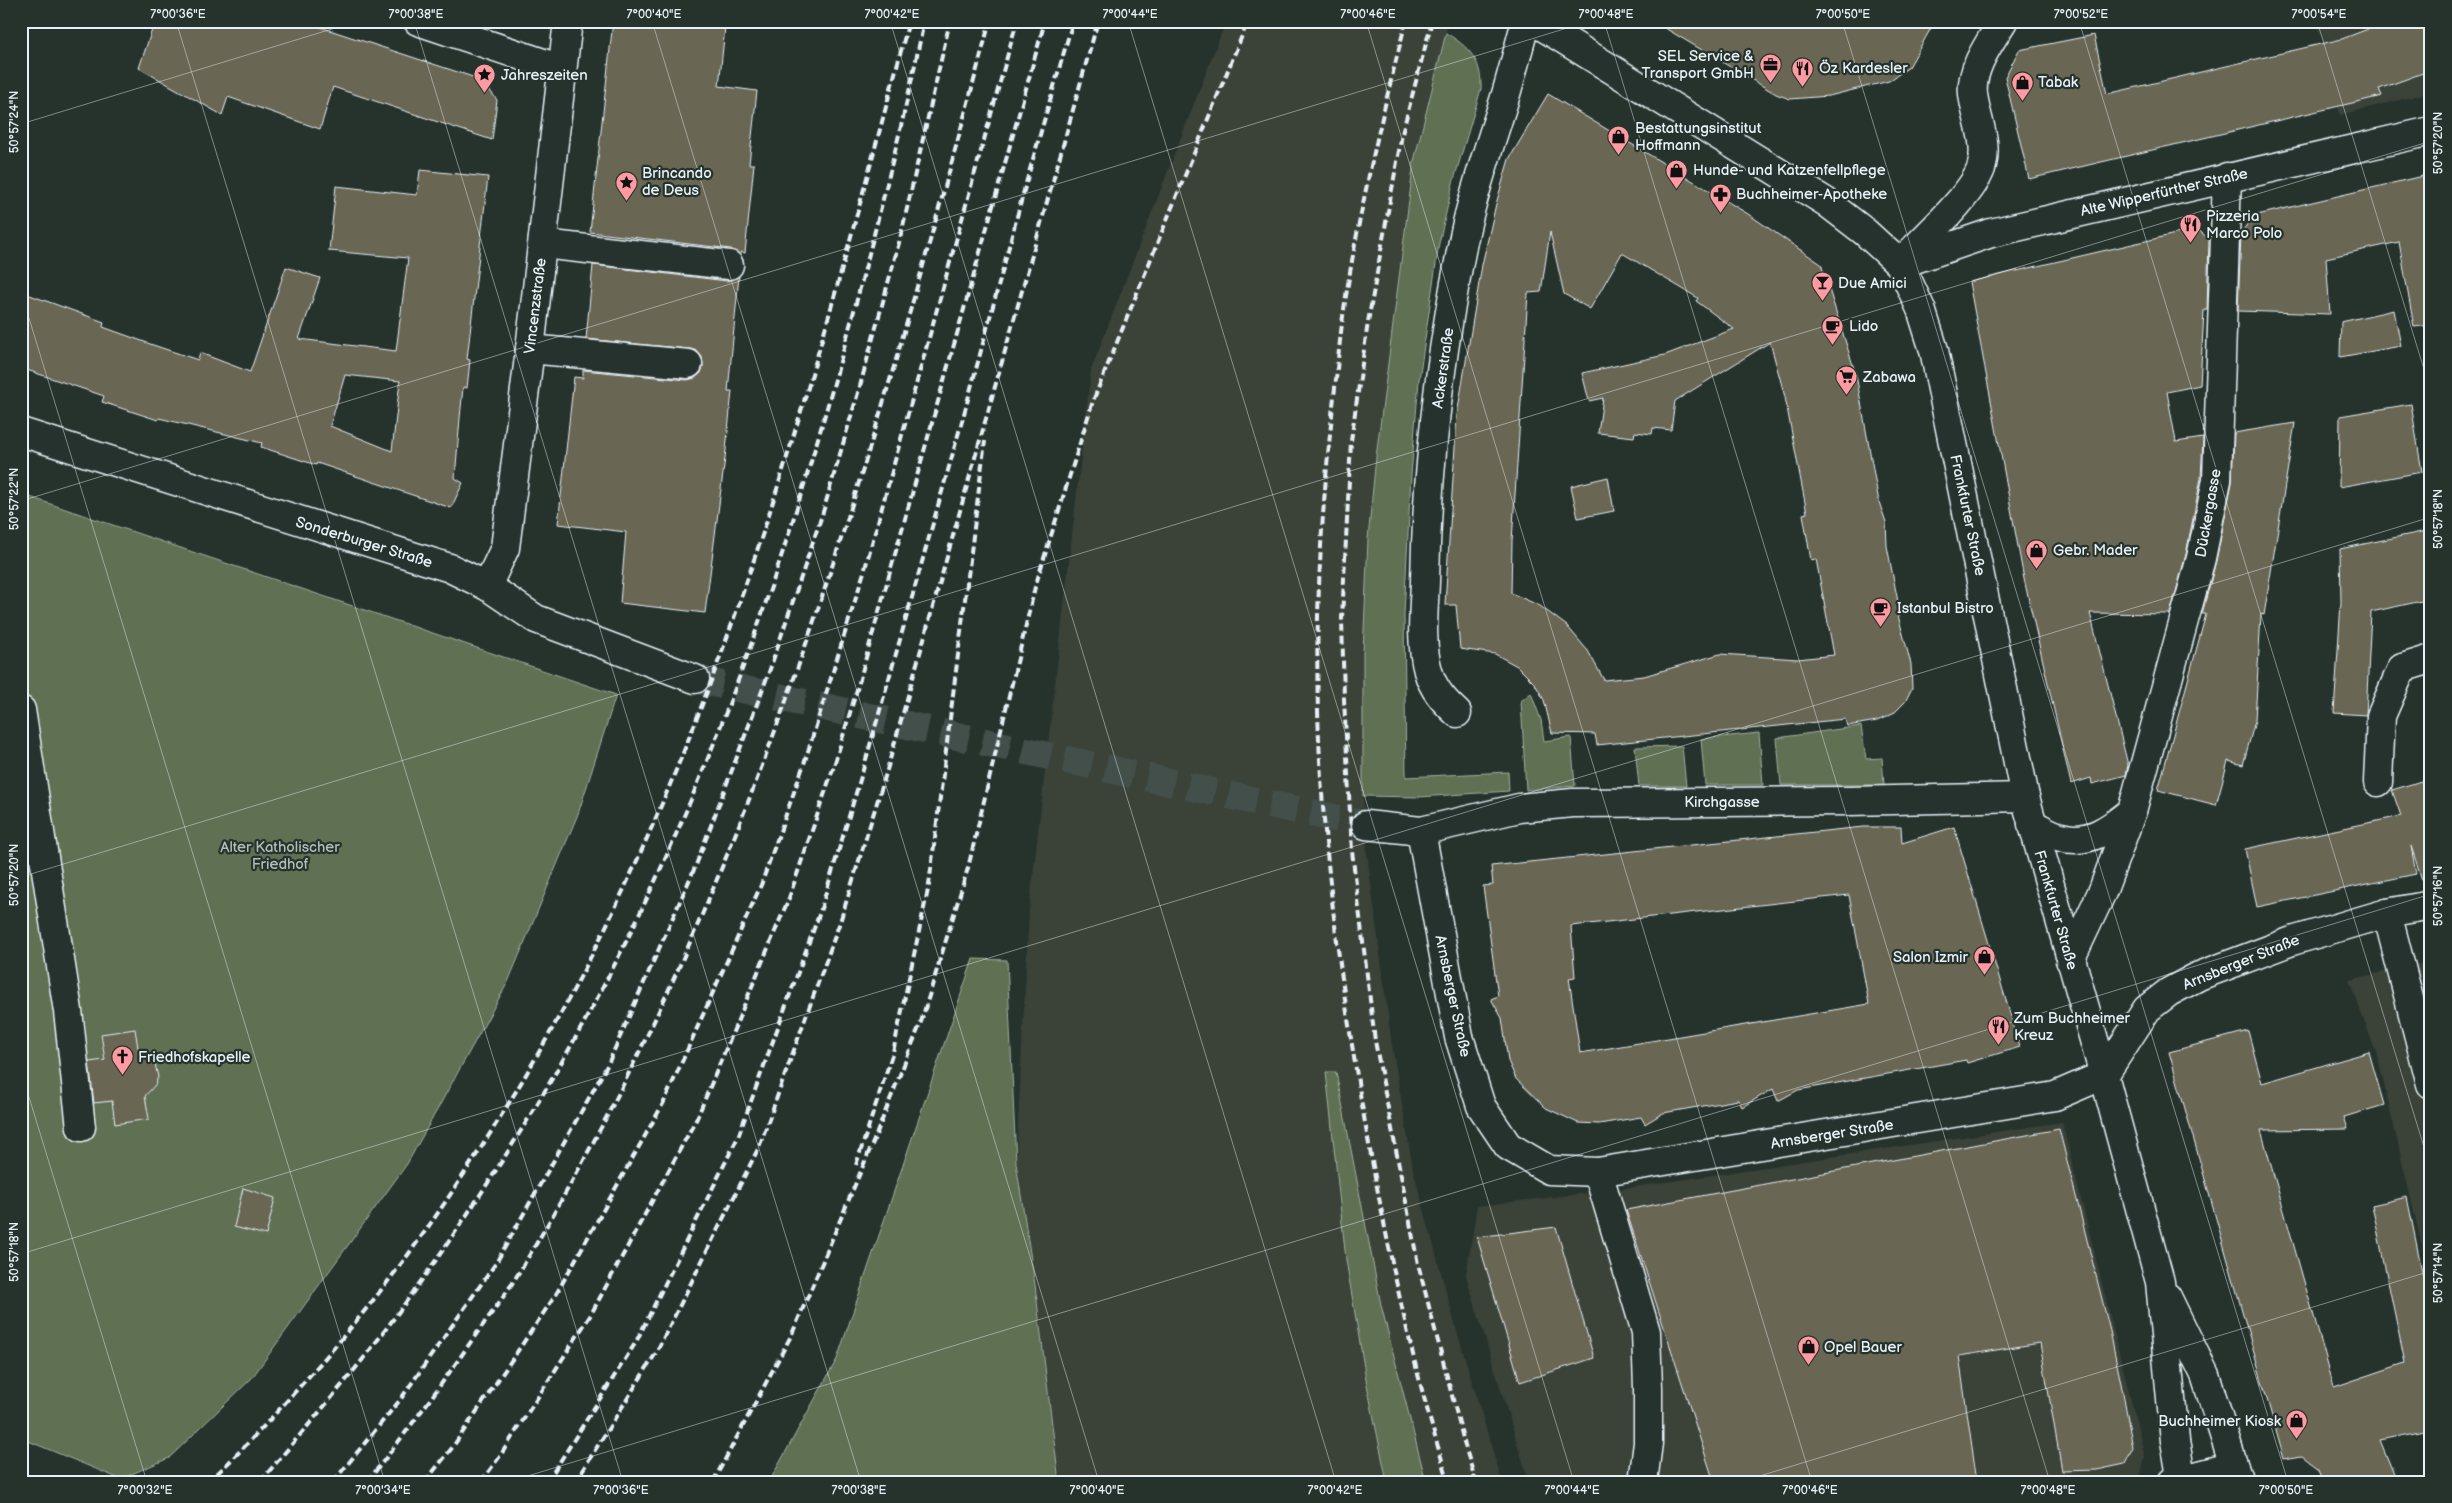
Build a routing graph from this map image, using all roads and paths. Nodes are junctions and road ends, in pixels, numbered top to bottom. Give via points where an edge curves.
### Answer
1 (418, 21) edge
2 (568, 21) edge
3 (1526, 21) edge
4 (1534, 21) edge
5 (2003, 21) edge
6 (561, 69) junction
7 (2431, 131) edge
8 (2228, 177) junction
9 (542, 244) junction
10 (1900, 264) junction
11 (729, 265) dead end
12 (530, 349) junction
13 (688, 364) dead end
14 (21, 432) edge
15 (487, 586) junction
16 (2431, 659) edge
17 (694, 679) tunnel mouth
18 (21, 710) edge
19 (1458, 713) dead end
20 (2378, 782) dead end
21 (2025, 797) junction
22 (2132, 811) junction
23 (2032, 824) junction
24 (1366, 825) tunnel mouth
25 (1421, 831) junction
26 (2431, 906) edge
27 (2387, 913) junction
28 (2070, 960) junction
29 (2104, 1076) junction
30 (2431, 1084) edge
31 (81, 1127) dead end
32 (1598, 1172) junction
33 (2160, 1282) junction
34 (2236, 1474) edge
35 (2179, 1481) edge
36 (1643, 1482) edge

1 - 6 street
2 - 6 street, Vincenzstraße
3 - 19 street, Ackerstraße via 1506,95 1480,169 1465,232 1441,367 1436,416 1426,552 1424,650 1428,672 1439,696
4 - 10 street, Frankfurter Straße via 1826,202
5 - 10 street via 1984,52 1975,78 1973,93 1985,145 1982,167 1962,199
6 - 9 street, Vincenzstraße
7 - 8 street, Alte Wipperfürther Straße
8 - 10 street, Alte Wipperfürther Straße via 1991,233
8 - 22 street, Dückergasse via 2217,480 2178,645
9 - 11 street
9 - 12 street, Vincenzstraße
10 - 21 street, Frankfurter Straße via 1921,309 1934,350
12 - 13 street
12 - 15 street, Vincenzstraße via 505,548
14 - 15 street, Sonderburger Straße via 450,568
15 - 17 street, Sonderburger Straße via 536,619
16 - 20 street via 2402,668 2381,716
18 - 31 street via 68,1011
21 - 23 street, Frankfurter Straße
21 - 25 street, Kirchgasse via 1573,803 1519,808
22 - 23 street via 2108,830 2091,838 2061,838
22 - 28 street, Dückergasse via 2102,890
23 - 28 street, Frankfurter Straße
24 - 25 street
25 - 32 street, Arnsberger Straße via 1459,1037 1481,1106 1508,1146 1549,1170
26 - 27 street, Arnsberger Straße
27 - 29 street, Arnsberger Straße via 2292,941 2199,976 2169,992 2147,1009
27 - 30 street
28 - 29 street, Frankfurter Straße
29 - 32 street, Arnsberger Straße via 2055,1096 2034,1100
29 - 33 street, Frankfurter Straße
32 - 36 street via 1646,1332 1648,1443
33 - 34 street, Frankfurter Straße via 2206,1375
33 - 35 street, Frankfurter Straße
34 - 35 street

